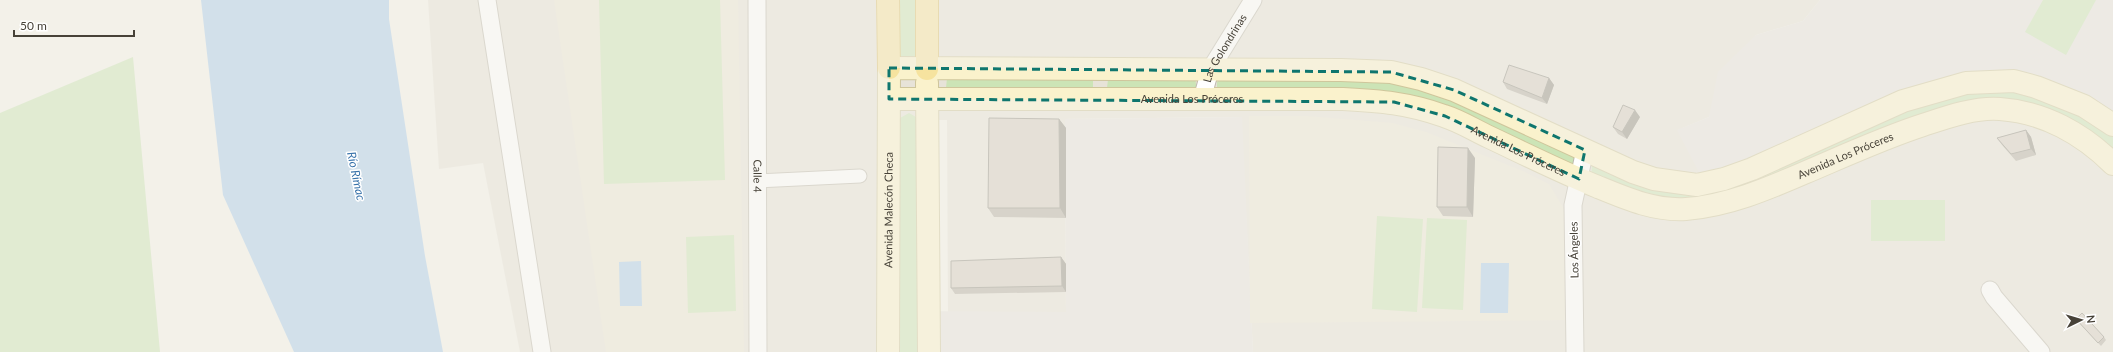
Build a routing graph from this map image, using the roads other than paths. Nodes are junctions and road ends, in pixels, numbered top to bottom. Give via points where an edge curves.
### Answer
1 (487, 0) edge
2 (757, 0) edge
3 (888, 0) edge
4 (927, 0) edge
5 (1253, 0) edge
6 (889, 68) junction
7 (927, 68) junction
8 (1100, 69) junction
9 (1210, 70) junction
10 (927, 98) junction
11 (889, 99) junction
12 (1100, 99) junction
13 (1202, 99) junction
14 (2113, 125) edge
15 (1585, 150) junction
16 (2113, 164) edge
17 (860, 176) dead end
18 (1579, 179) junction
19 (757, 181) junction
20 (1990, 290) dead end
21 (2035, 349) edge
22 (542, 352) edge
23 (758, 352) edge
24 (888, 352) edge
25 (929, 352) edge
26 (1575, 352) edge

1 - 22 street
2 - 19 street, Calle 4
3 - 6 main road
4 - 7 main road
5 - 9 street, Las Golondrinas
6 - 7 main road
6 - 11 main road, Avenida Malecón Checa
7 - 8 main road
7 - 10 main road
8 - 9 main road
8 - 12 main road
9 - 13 street, Las Golondrinas
9 - 15 main road via 1341,70 1398,74 1454,90
10 - 11 main road, Avenida Los Próceres
10 - 12 main road, Avenida Los Próceres
10 - 25 main road
11 - 24 main road, Avenida Malecón Checa
12 - 13 main road, Avenida Los Próceres
13 - 18 main road, Avenida Los Próceres via 1342,99 1394,102 1445,116
14 - 15 main road via 2084,106 2036,87 2014,81 1987,81 1966,83 1904,101 1752,169 1703,184 1677,184 1654,179
15 - 18 street, Los Ángeles
16 - 18 main road, Avenida Los Próceres via 2088,142 2055,123 2036,116 1999,109 1967,112 1937,120 1891,136 1759,192 1686,209 1652,206 1630,200
17 - 19 street
18 - 26 street, Los Ángeles via 1573,205
19 - 23 street, Calle 4
20 - 21 street

